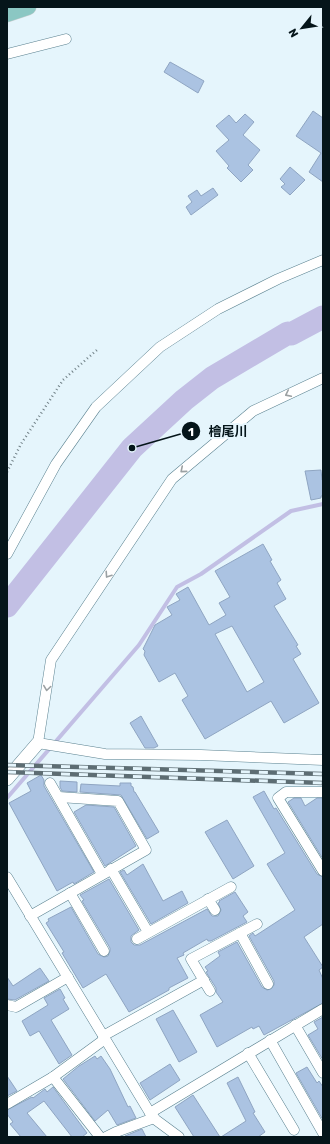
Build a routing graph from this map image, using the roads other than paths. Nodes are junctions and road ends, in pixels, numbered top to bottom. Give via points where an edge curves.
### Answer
1 (28, 7) edge
2 (7, 14) edge
3 (66, 39) dead end
4 (7, 54) edge
5 (323, 260) edge
6 (323, 378) edge
7 (7, 554) edge
8 (38, 743) junction
9 (323, 760) edge
10 (7, 779) edge
11 (50, 783) dead end
12 (323, 792) edge
13 (59, 798) junction
14 (323, 871) edge
15 (107, 872) junction
16 (7, 877) edge
17 (231, 887) dead end
18 (70, 893) junction
19 (208, 899) junction
20 (215, 910) dead end
21 (30, 916) junction
22 (257, 924) dead end
23 (148, 932) junction
24 (240, 933) junction
25 (137, 939) dead end
26 (104, 951) dead end
27 (68, 977) junction
28 (204, 980) junction
29 (268, 984) dead end
30 (210, 991) dead end
31 (7, 1005) edge
32 (323, 1009) edge
33 (295, 1025) junction
34 (104, 1037) junction
35 (270, 1040) junction
36 (248, 1053) junction
37 (323, 1073) edge
38 (53, 1077) junction
39 (7, 1104) edge
40 (152, 1116) junction
41 (294, 1130) dead end
42 (323, 1133) edge
43 (100, 1137) edge
44 (106, 1137) edge
45 (178, 1137) edge

1 - 2 main road
3 - 4 street
5 - 7 street via 218,309 160,347 96,407 56,464
6 -> 8 street via 253,411 172,479 51,660
8 - 9 street via 106,754
8 - 10 street
11 - 13 street
12 - 14 street via 286,792 278,798
13 - 15 street
13 - 15 street via 118,801 146,850
15 - 18 street
15 - 23 street
16 - 21 street
17 - 19 street
18 - 21 street
18 - 26 street
19 - 20 street
19 - 23 street
21 - 27 street
22 - 24 street
23 - 25 street
24 - 28 street via 191,959
24 - 29 street
27 - 31 street via 16,1007
27 - 34 street
28 - 30 street
28 - 34 street
32 - 33 street
33 - 35 street
33 - 37 street
34 - 38 street
34 - 40 street
35 - 36 street
35 - 42 street
36 - 40 street
36 - 41 street
38 - 39 street
38 - 43 street
40 - 44 street
40 - 45 street

